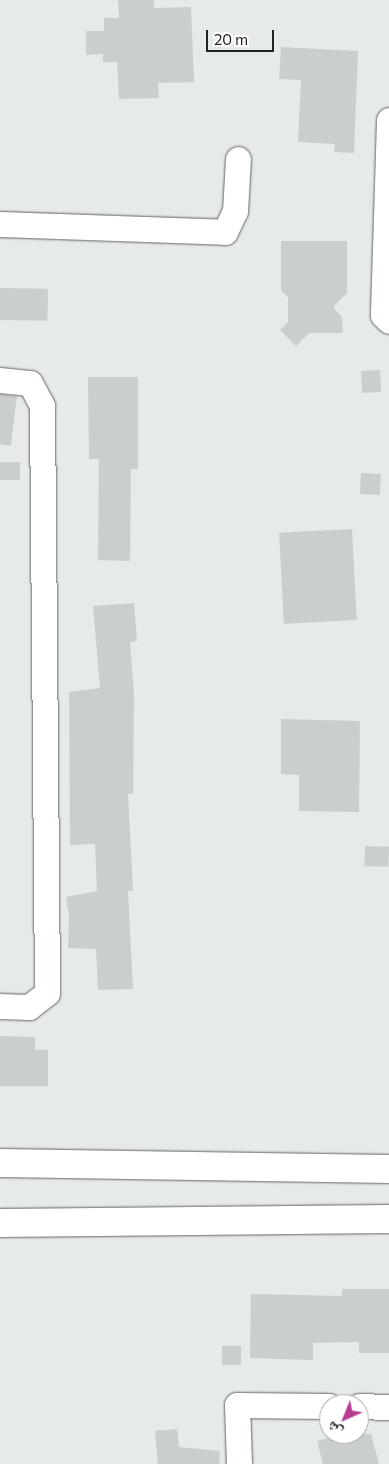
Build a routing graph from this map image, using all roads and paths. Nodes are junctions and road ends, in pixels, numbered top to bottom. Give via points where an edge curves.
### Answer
1 (389, 120) edge
2 (238, 159) dead end
3 (0, 224) edge
4 (389, 321) edge
5 (0, 380) edge
6 (0, 1006) edge
7 (0, 1163) edge
8 (389, 1169) edge
9 (389, 1219) edge
10 (0, 1223) edge
11 (319, 1406) edge
12 (369, 1406) edge
13 (389, 1406) edge
14 (239, 1464) edge

1 - 4 street via 383,315
2 - 3 street via 235,211 225,232
5 - 6 street via 30,383 42,406 47,993 29,1007
7 - 8 street
9 - 10 street
11 - 14 street via 237,1405
12 - 13 street

